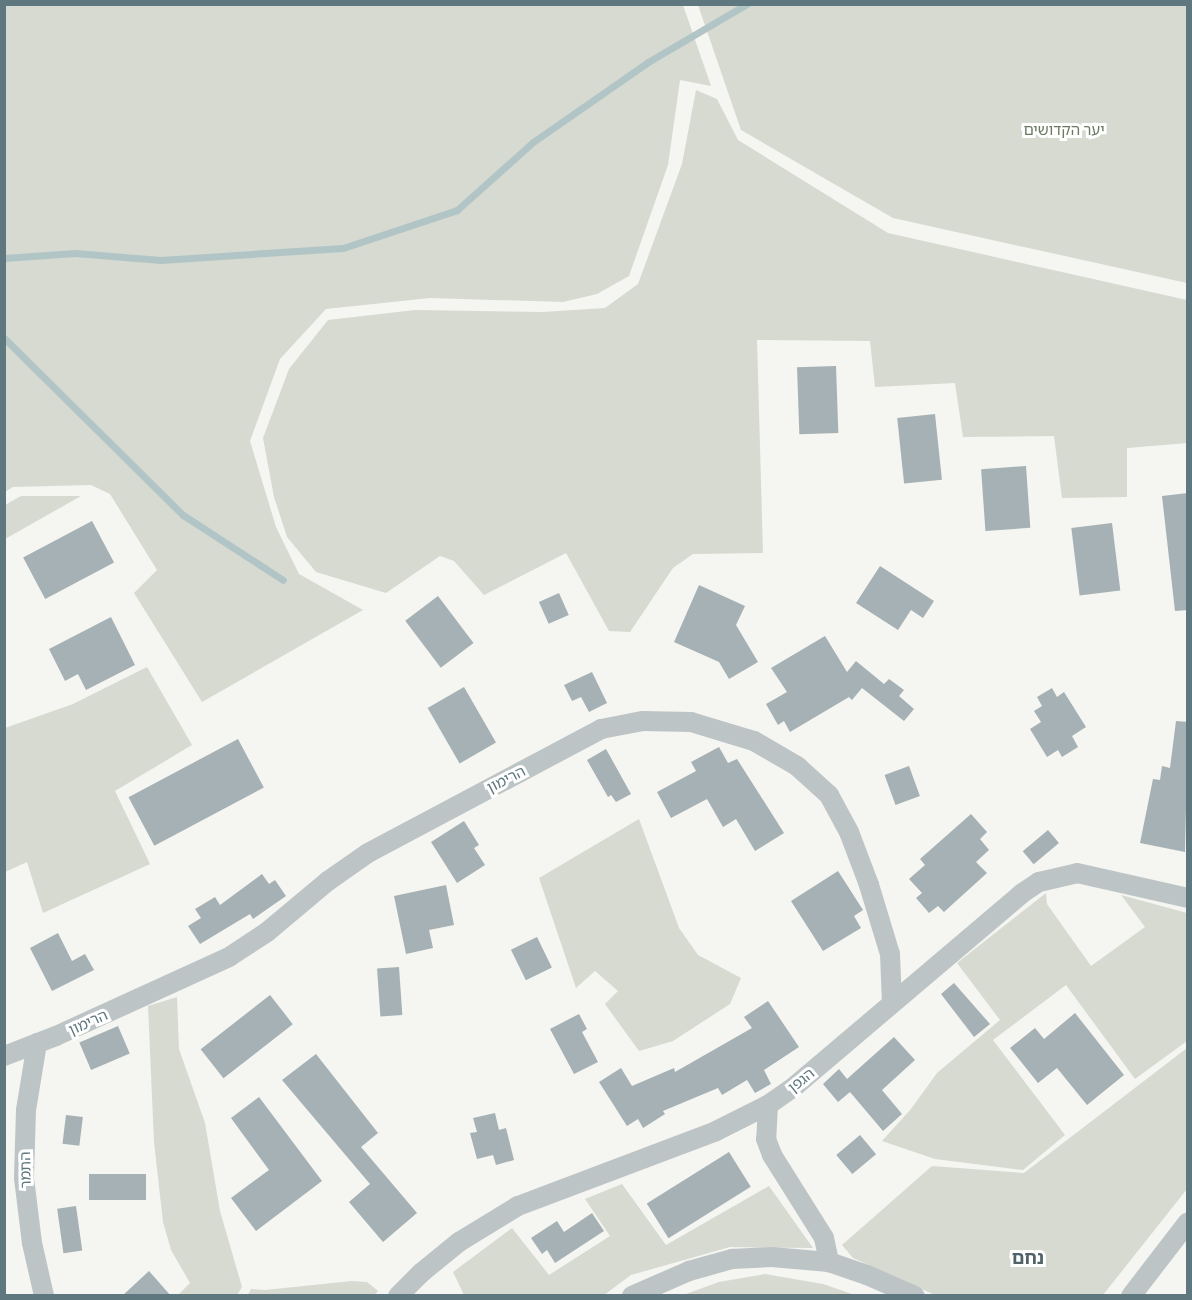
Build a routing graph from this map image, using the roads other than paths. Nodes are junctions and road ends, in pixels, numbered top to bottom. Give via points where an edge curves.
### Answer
1 (1188, 898) edge
2 (892, 1003) junction
3 (37, 1043) junction
4 (4, 1056) edge
5 (768, 1105) junction
6 (1188, 1222) edge
7 (829, 1262) junction
8 (44, 1296) edge
9 (398, 1296) edge
10 (632, 1296) edge
11 (915, 1296) edge
12 (1131, 1296) edge

1 - 2 street, הגפן via 1077,873 1039,882
2 - 3 street, הרימון via 890,954 869,885 849,832 828,795 797,766 754,741 690,722 643,721 601,729 368,853 229,957
2 - 5 street, הגפן
3 - 4 street, הרימון
3 - 8 street, התמר via 26,1110 24,1178
5 - 7 street via 766,1138 772,1155 824,1238
5 - 9 street, הגפן via 716,1131 518,1206 459,1242
6 - 12 street
7 - 10 street via 772,1257 732,1259 689,1271
7 - 11 street

